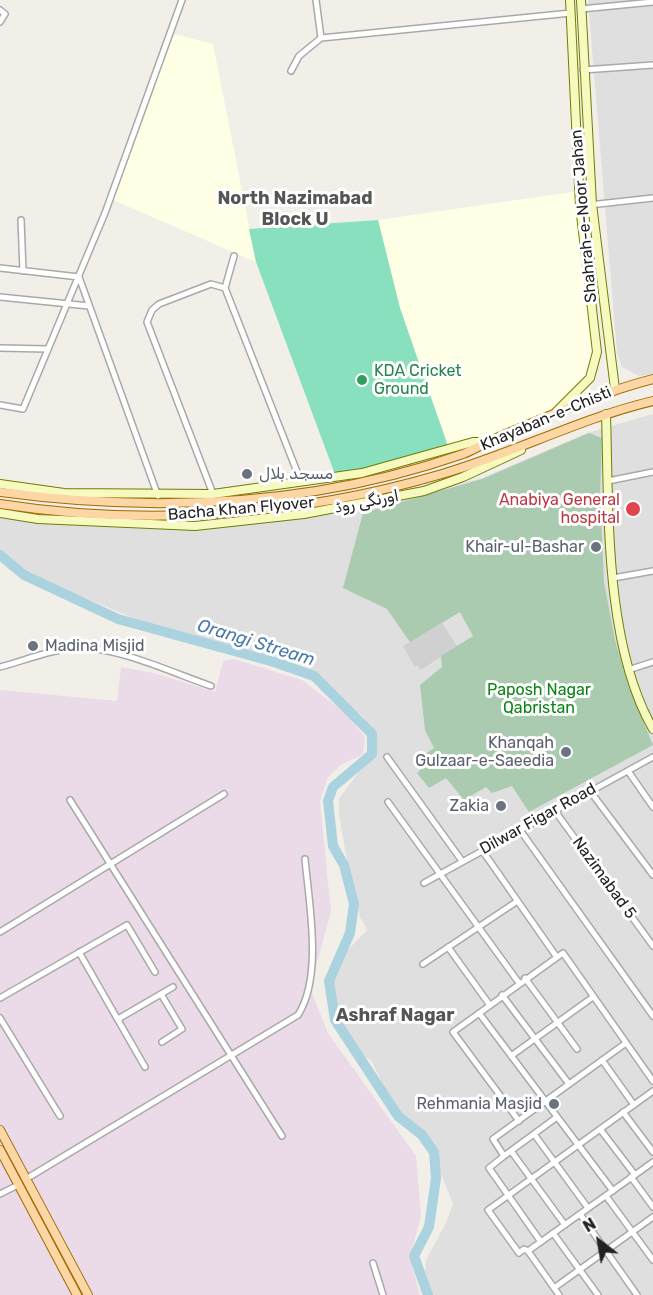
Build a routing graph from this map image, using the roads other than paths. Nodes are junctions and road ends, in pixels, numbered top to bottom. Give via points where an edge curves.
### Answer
1 (182, 0) edge
2 (316, 0) edge
3 (570, 0) edge
4 (653, 2) edge
5 (581, 4) edge
6 (0, 10) edge
7 (571, 13) junction
8 (0, 22) edge
9 (321, 38) junction
10 (653, 64) edge
11 (583, 70) junction
12 (291, 71) dead end
13 (653, 198) edge
14 (592, 204) junction
15 (580, 206) junction
16 (21, 220) dead end
17 (234, 256) dead end
18 (0, 268) edge
19 (23, 271) junction
20 (79, 278) junction
21 (225, 288) junction
22 (0, 297) edge
23 (68, 305) junction
24 (89, 306) junction
25 (0, 348) edge
26 (47, 349) junction
27 (653, 380) edge
28 (615, 389) junction
29 (653, 401) edge
30 (0, 405) edge
31 (606, 414) junction
32 (552, 415) junction
33 (544, 439) junction
34 (487, 442) junction
35 (440, 461) joint
36 (653, 472) edge
37 (443, 474) joint
38 (608, 481) junction
39 (301, 482) junction
40 (0, 484) edge
41 (0, 492) edge
42 (213, 494) junction
43 (159, 496) junction
44 (0, 504) edge
45 (0, 513) edge
46 (653, 571) edge
47 (613, 578) junction
48 (653, 662) edge
49 (0, 667) edge
50 (628, 670) junction
51 (211, 686) dead end
52 (653, 729) edge
53 (387, 757) dead end
54 (653, 757) edge
55 (627, 771) junction
56 (590, 791) junction
57 (224, 794) dead end
58 (70, 800) dead end
59 (388, 802) dead end
60 (653, 807) edge
61 (555, 811) junction
62 (520, 830) junction
63 (482, 850) junction
64 (305, 860) dead end
65 (462, 861) junction
66 (643, 862) junction
67 (110, 864) junction
68 (653, 870) edge
69 (441, 873) junction
70 (653, 875) edge
71 (424, 883) dead end
72 (516, 902) junction
73 (478, 927) junction
74 (0, 932) edge
75 (653, 946) edge
76 (448, 947) junction
77 (79, 952) junction
78 (556, 956) junction
79 (423, 964) dead end
80 (155, 972) dead end
81 (525, 978) junction
82 (519, 983) junction
83 (173, 987) dead end
84 (161, 994) junction
85 (502, 995) junction
86 (593, 997) junction
87 (0, 998) edge
88 (489, 1004) junction
89 (479, 1012) junction
90 (653, 1016) edge
91 (0, 1018) edge
92 (118, 1019) junction
93 (558, 1022) junction
94 (535, 1038) junction
95 (162, 1042) dead end
96 (626, 1043) junction
97 (577, 1049) dead end
98 (231, 1056) junction
99 (511, 1056) junction
100 (602, 1060) junction
101 (146, 1067) dead end
102 (653, 1080) edge
103 (569, 1084) junction
104 (653, 1091) edge
105 (545, 1102) junction
106 (634, 1105) junction
107 (623, 1112) junction
108 (60, 1116) dead end
109 (557, 1118) junction
110 (519, 1121) junction
111 (600, 1129) junction
112 (0, 1130) edge
113 (534, 1134) junction
114 (282, 1136) dead end
115 (578, 1144) junction
116 (0, 1150) edge
117 (510, 1151) junction
118 (653, 1152) edge
119 (504, 1156) junction
120 (554, 1162) junction
121 (653, 1162) edge
122 (633, 1176) junction
123 (531, 1179) junction
124 (22, 1182) junction
125 (613, 1191) junction
126 (0, 1194) edge
127 (508, 1196) junction
128 (606, 1196) junction
129 (653, 1207) edge
130 (588, 1208) junction
131 (580, 1214) junction
132 (653, 1217) edge
133 (565, 1225) junction
134 (632, 1232) junction
135 (553, 1233) junction
136 (541, 1242) junction
137 (528, 1251) junction
138 (606, 1251) junction
139 (653, 1260) edge
140 (374, 1263) dead end
141 (579, 1269) junction
142 (554, 1288) junction
143 (77, 1295) edge
144 (88, 1295) edge
145 (383, 1295) edge
146 (559, 1295) edge
147 (598, 1295) edge
148 (637, 1295) edge

1 - 20 street
2 - 9 street
3 - 7 main road, Shahrah-e-Noor Jahan
4 - 5 street
5 - 11 main road, Shahrah-e-Noor Jahan
6 - 8 street via 4,14
7 - 9 street
7 - 15 main road, Shahrah-e-Noor Jahan
9 - 12 street via 299,56
10 - 11 street
11 - 14 main road, Shahrah-e-Noor Jahan
13 - 14 street
14 - 15 street
14 - 28 main road, Shahrah-e-Noor Jahan
15 - 32 main road, Shahrah-e-Noor Jahan via 597,359 583,386
16 - 19 street
17 - 21 street
18 - 19 street
19 - 20 street
20 - 23 street
20 - 24 street
21 - 39 street
21 - 42 street via 211,284 159,304 148,317
22 - 23 street
23 - 24 street
23 - 26 street
24 - 43 street
25 - 26 street
26 - 30 street via 23,409
27 - 28 main road, Khayaban-e-Chisti
28 - 32 main road, Khayaban-e-Chisti
29 - 31 main road, Khayaban-e-Chisti
31 - 33 main road, Khayaban-e-Chisti
31 - 38 main road
32 - 34 main road, Khayaban-e-Chisti
33 - 37 main road, Khayaban-e-Chisti
33 - 45 main road, اورنگی روڈ via 464,477 424,491 304,514 195,526 38,519
34 - 35 main road, Khayaban-e-Chisti
34 - 39 main road, اورنگی روڈ via 473,442 362,473
35 - 41 main road, Bacha Khan Flyover via 303,492 215,502 74,501
36 - 38 street
37 - 44 main road, Bacha Khan Flyover via 343,499 216,514 79,513
38 - 47 main road
39 - 42 main road, اورنگی روڈ
40 - 43 main road, اورنگی روڈ via 64,493
42 - 43 main road, اورنگی روڈ
46 - 47 street
47 - 50 main road
48 - 50 street
49 - 51 street via 52,651 82,648 112,653
50 - 52 main road
53 - 65 street
54 - 55 street, Dilwar Figar Road
55 - 56 street, Dilwar Figar Road
55 - 60 street
56 - 61 street, Dilwar Figar Road
56 - 66 street
57 - 67 street
58 - 67 street
59 - 69 street
61 - 62 street, Dilwar Figar Road
61 - 75 street, Nazimabad 5
62 - 63 street, Dilwar Figar Road
62 - 90 street
63 - 65 street, Dilwar Figar Road
63 - 72 street
64 - 98 street via 313,955 302,1008 290,1021
65 - 69 street, Dilwar Figar Road
66 - 68 street
66 - 70 street
67 - 74 street
67 - 98 street
69 - 71 street, Dilwar Figar Road
69 - 73 street
72 - 73 street
72 - 78 street
73 - 76 street
73 - 82 street
76 - 79 street
76 - 88 street
77 - 80 street via 127,925
77 - 87 street
77 - 92 street
78 - 81 street
78 - 86 street via 563,953
81 - 82 street
81 - 93 street
82 - 85 street
83 - 84 street
84 - 92 street
84 - 95 street via 182,1029
85 - 88 street
85 - 94 street
86 - 93 street
86 - 96 street
88 - 89 street
89 - 99 street
89 - 110 street via 453,1032
91 - 108 street
92 - 101 street
93 - 94 street
93 - 97 street
94 - 99 street
94 - 103 street
96 - 100 street
96 - 102 street
98 - 114 street
98 - 124 street
99 - 105 street
100 - 103 street
100 - 106 street
103 - 105 street
104 - 106 street
105 - 109 street
105 - 110 street
106 - 107 street
107 - 111 street
107 - 118 street
109 - 113 street
109 - 115 street
110 - 119 street via 493,1139
111 - 115 street
111 - 122 street
112 - 124 main road
113 - 117 street
113 - 120 street
115 - 120 street
115 - 125 street
116 - 124 main road
117 - 119 street
117 - 123 street
119 - 127 street via 489,1168
120 - 123 street
120 - 130 street
121 - 122 street
122 - 125 street
122 - 129 street
123 - 127 street
123 - 133 street
124 - 126 street
124 - 143 main road
124 - 144 main road
125 - 128 street
127 - 136 street
127 - 137 street via 488,1210 519,1253
128 - 130 street
128 - 134 street
130 - 131 street
131 - 133 street
131 - 138 street
132 - 134 street
133 - 135 street
134 - 138 street
134 - 139 street
135 - 136 street
135 - 141 street
136 - 137 street
137 - 142 street
138 - 141 street
138 - 148 street
140 - 145 street
141 - 142 street
141 - 147 street
142 - 146 street

